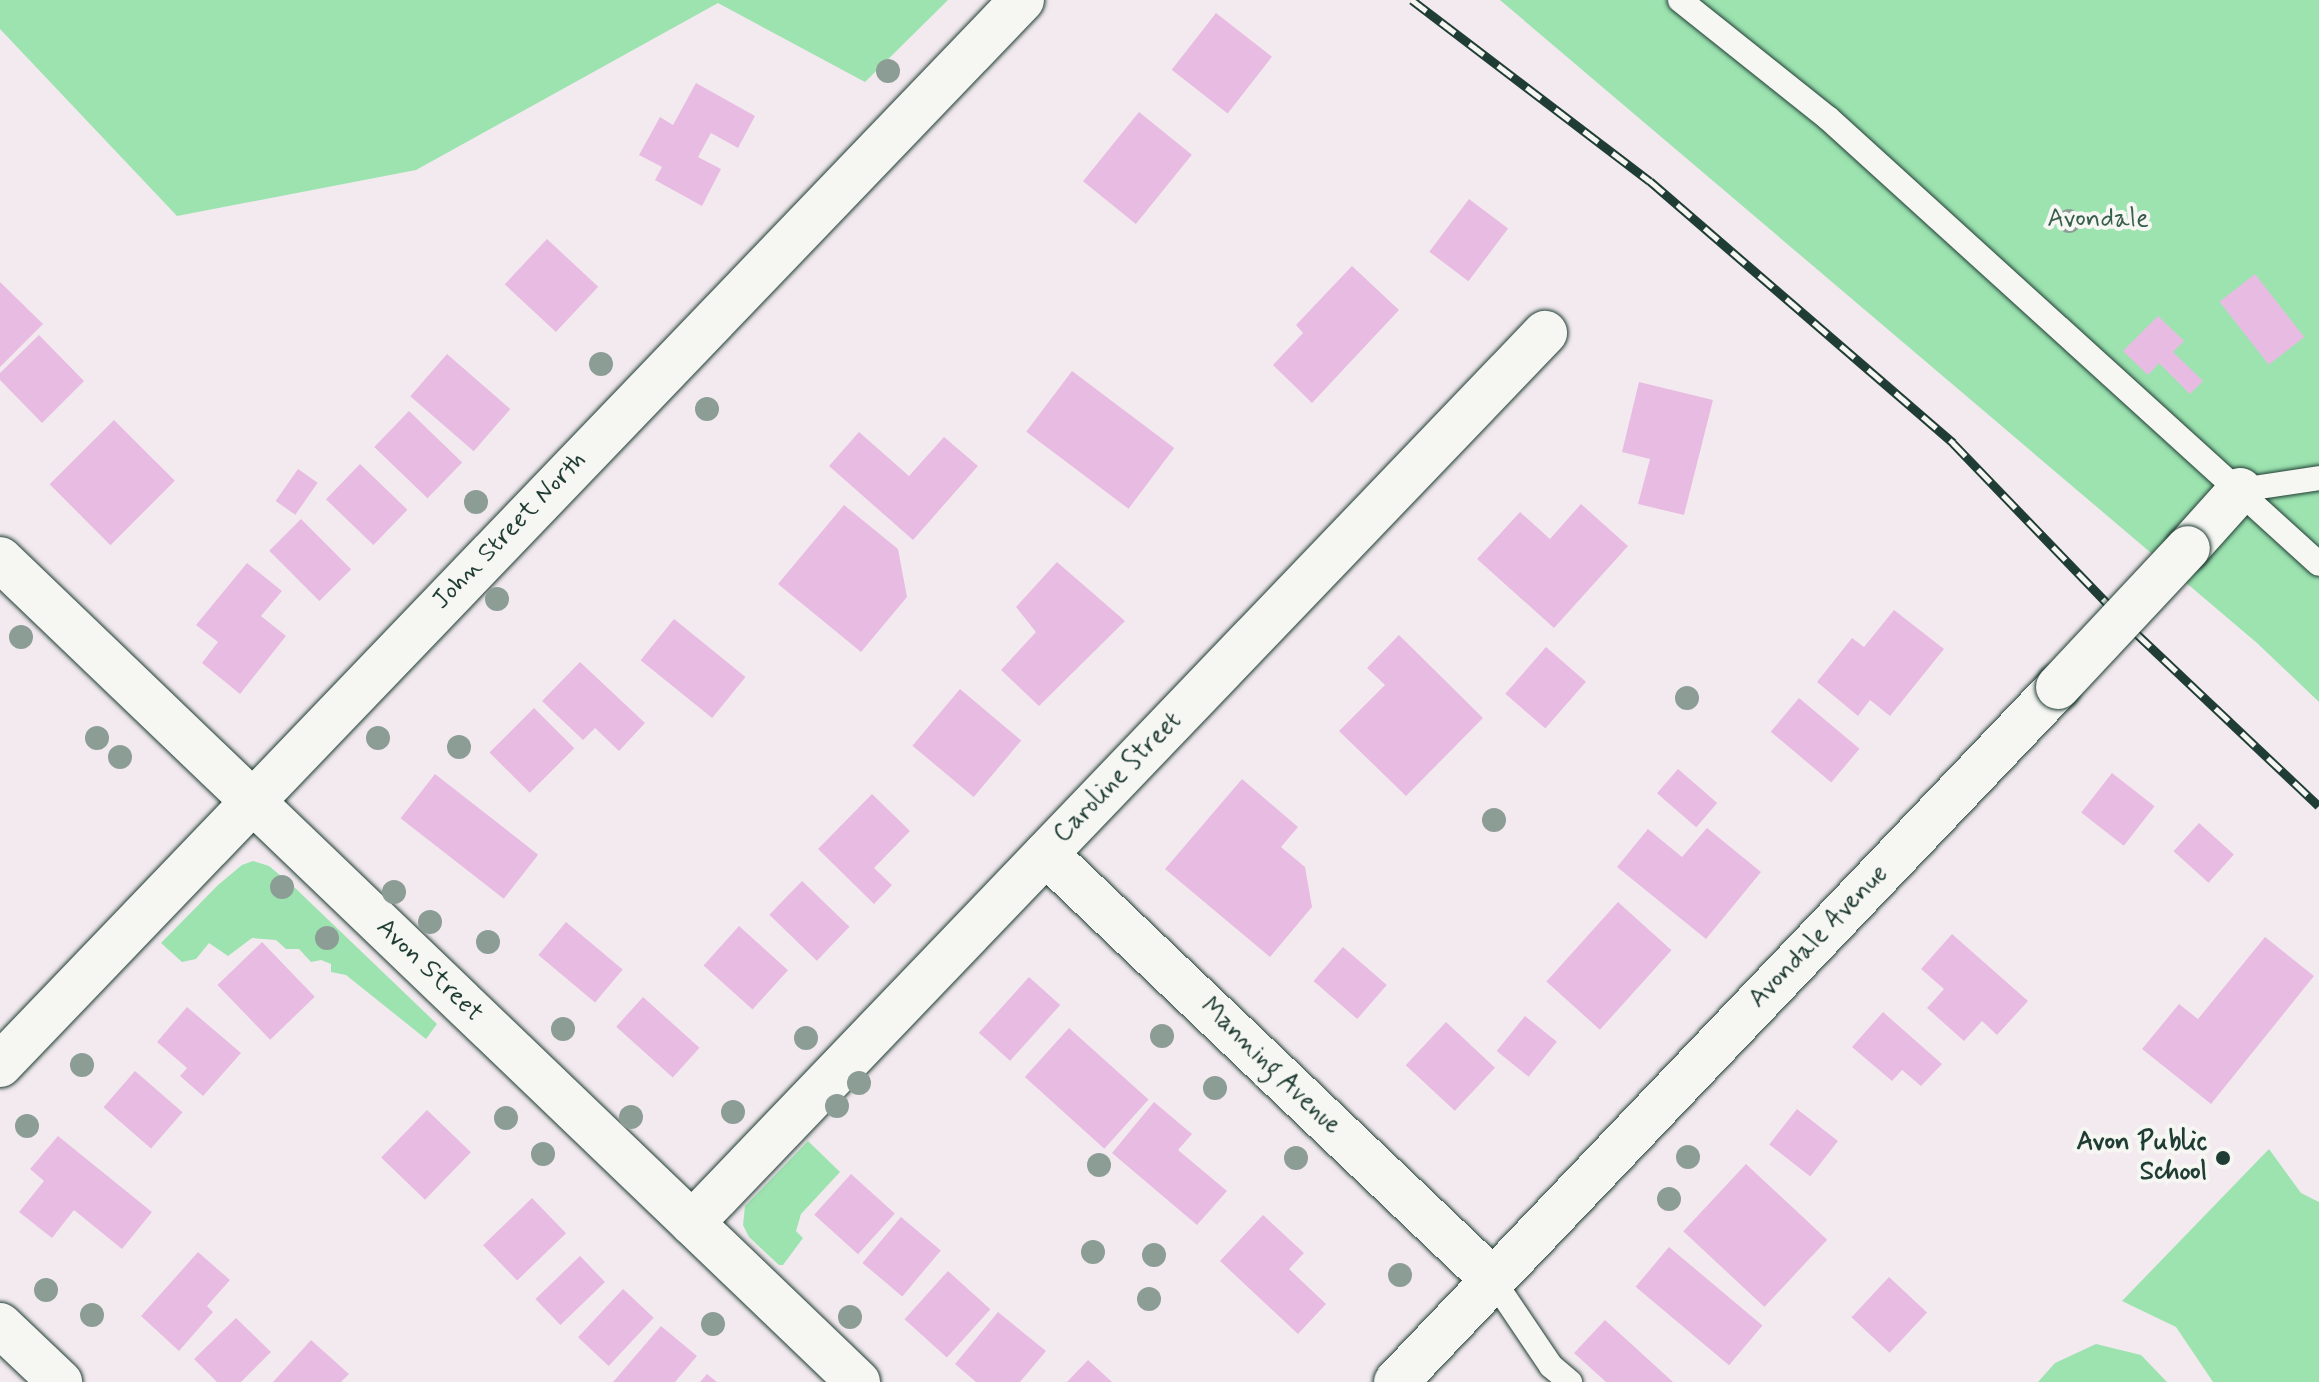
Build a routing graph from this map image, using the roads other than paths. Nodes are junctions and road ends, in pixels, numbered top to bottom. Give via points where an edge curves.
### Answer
1 (1022, 0) edge
2 (1680, 0) edge
3 (1545, 333) dead end
4 (2319, 478) edge
5 (2240, 490) junction
6 (0, 559) edge
7 (2319, 564) edge
8 (251, 800) junction
9 (1046, 854) junction
10 (0, 1065) edge
11 (692, 1223) junction
12 (1493, 1280) junction
13 (0, 1325) edge
14 (60, 1382) edge
15 (858, 1382) edge
16 (1396, 1382) edge
17 (1570, 1382) edge

1 - 8 street, John Street North
2 - 5 lane via 1828,118
3 - 9 street, Caroline Street
4 - 5 lane
5 - 7 lane
5 - 12 street, Avondale Avenue, bridge
6 - 8 street, Avon Street
8 - 10 street, John Street North
8 - 11 street, Avon Street
9 - 11 street, Caroline Street
9 - 12 street, Manning Avenue
11 - 15 street, Avon Street
12 - 16 street, Avondale Avenue
12 - 17 lane via 1551,1366
13 - 14 street

